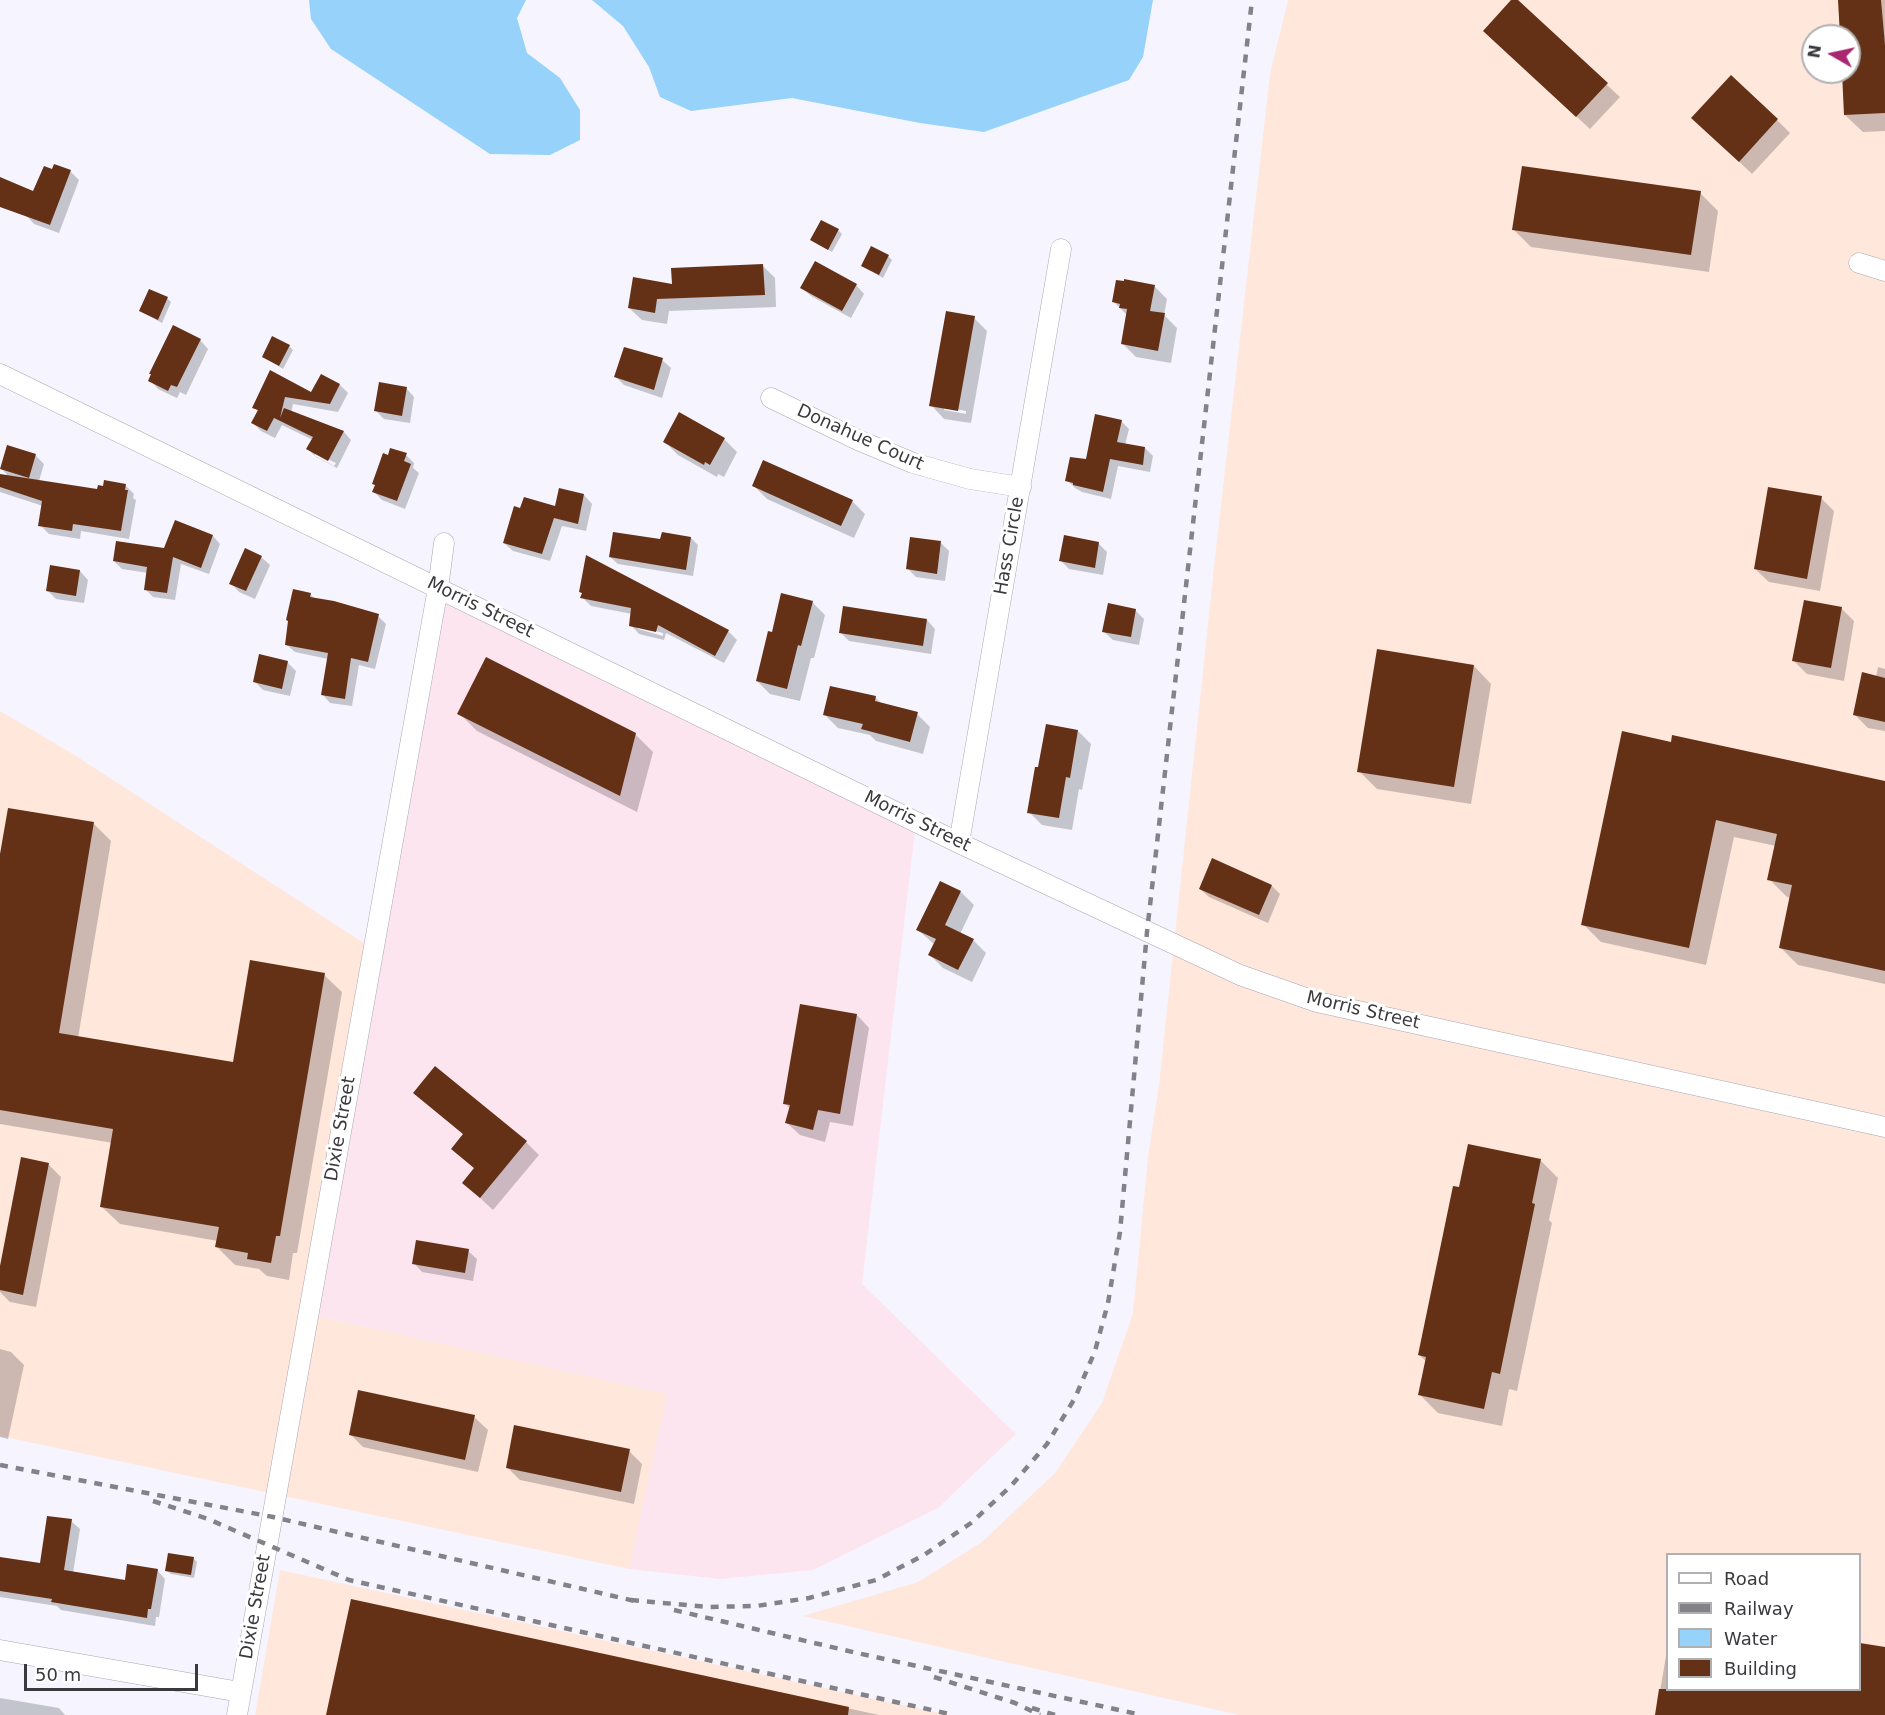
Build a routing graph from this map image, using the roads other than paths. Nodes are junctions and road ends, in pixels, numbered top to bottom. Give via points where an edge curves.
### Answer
1 (1061, 249) dead end
2 (1859, 263) dead end
3 (1885, 271) edge
4 (0, 374) edge
5 (771, 398) dead end
6 (1021, 487) junction
7 (444, 543) dead end
8 (438, 588) junction
9 (959, 843) junction
10 (1885, 1127) edge
11 (0, 1650) edge
12 (240, 1692) junction
13 (237, 1715) edge

1 - 6 street, Hass Circle
2 - 3 street
4 - 8 street, Morris Street
5 - 6 street, Donahue Court via 913,463 962,477
6 - 9 street, Hass Circle
7 - 8 street, Dixie Street
8 - 9 street, Morris Street
8 - 12 street, Dixie Street
9 - 10 street, Morris Street via 1240,975 1317,1002
11 - 12 street
12 - 13 street, Dixie Street

